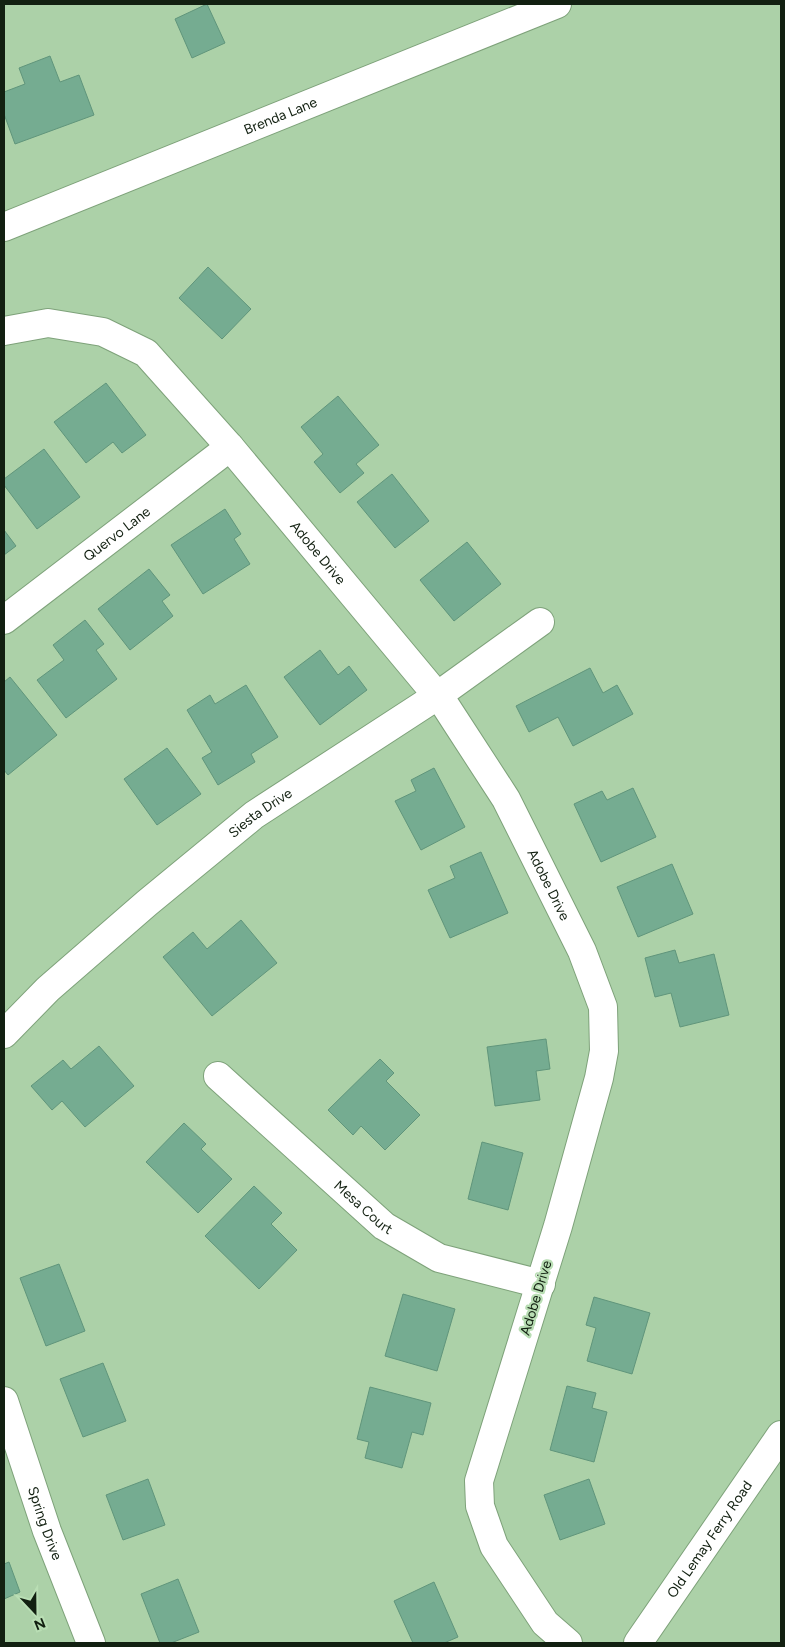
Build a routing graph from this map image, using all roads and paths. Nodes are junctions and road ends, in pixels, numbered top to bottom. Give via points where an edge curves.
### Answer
1 (557, 4) edge
2 (4, 227) edge
3 (4, 332) edge
4 (230, 447) junction
5 (4, 620) edge
6 (540, 622) dead end
7 (437, 696) junction
8 (4, 1034) edge
9 (218, 1076) dead end
10 (540, 1284) junction
11 (4, 1401) edge
12 (781, 1435) edge
13 (91, 1643) edge
14 (568, 1643) edge
15 (638, 1643) edge

1 - 2 street, Brenda Lane
3 - 4 street, Adobe Drive via 48,323 103,332 146,353
4 - 5 street, Quervo Lane
4 - 7 street, Adobe Drive
6 - 7 street, Siesta Drive
7 - 8 street, Siesta Drive via 254,816 55,983
7 - 10 street, Adobe Drive via 506,799 582,952 603,1007 604,1051 599,1078
9 - 10 street, Mesa Court via 384,1226 439,1258
10 - 14 street, Adobe Drive via 480,1481 480,1506 494,1546 545,1623
11 - 13 street, Spring Drive via 47,1531
12 - 15 street, Old Lemay Ferry Road

